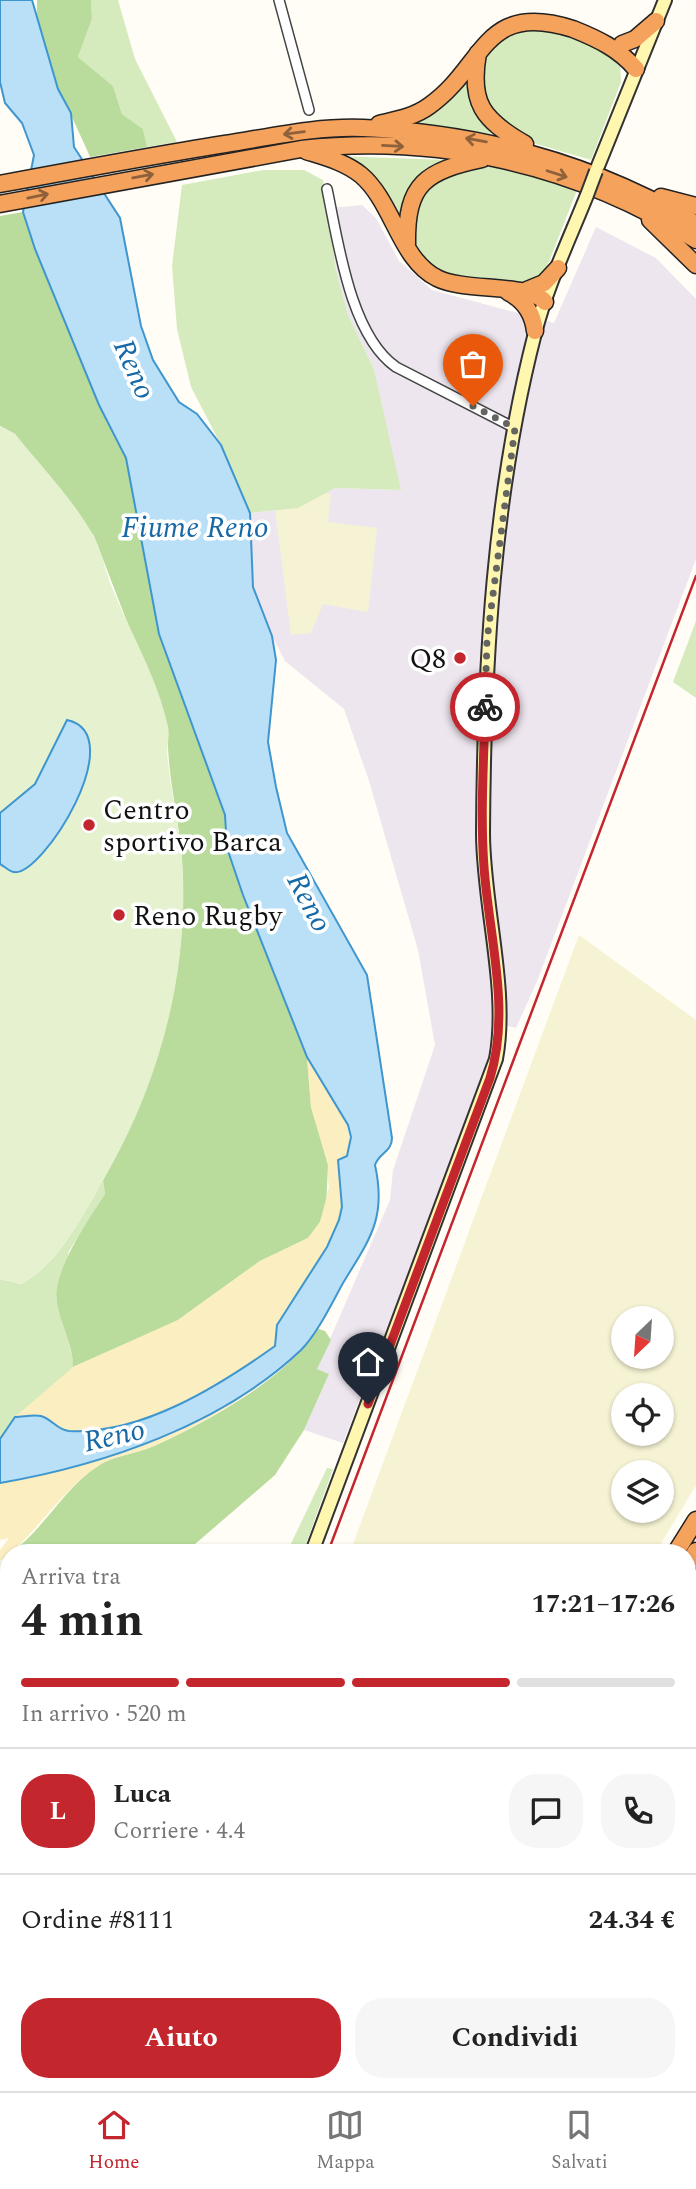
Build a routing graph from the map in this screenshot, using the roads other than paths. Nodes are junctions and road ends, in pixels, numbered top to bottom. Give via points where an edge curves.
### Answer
1 (279, 0) edge
2 (665, 0) edge
3 (656, 21) junction
4 (601, 41) junction
5 (622, 44) junction
6 (478, 51) junction
7 (637, 65) junction
8 (309, 110) dead end
9 (362, 128) junction
10 (301, 149) junction
11 (542, 155) junction
12 (491, 157) junction
13 (0, 184) edge
14 (629, 187) junction
15 (327, 189) dead end
16 (0, 204) edge
17 (635, 206) junction
18 (696, 206) edge
19 (696, 224) edge
20 (696, 240) edge
21 (407, 244) junction
22 (696, 265) edge
23 (558, 268) junction
24 (525, 296) junction
25 (545, 302) junction
26 (535, 331) junction
27 (515, 428) junction
28 (696, 1520) edge
29 (315, 1544) edge
30 (681, 1544) edge

1 - 8 street
2 - 3 main road
3 - 5 highway via 642,35
3 - 7 main road
4 - 5 highway
4 - 6 highway via 548,20 528,18 500,28
4 - 7 highway
5 - 7 highway via 634,50
6 - 9 highway via 427,108
6 - 11 highway via 474,83 478,102 498,129
7 - 23 main road, bridge
11 -> 9 highway via 462,137
9 -> 13 highway via 285,134
10 -> 12 highway via 397,146
16 -> 10 highway
10 - 21 highway via 360,174 377,193
11 - 14 highway
12 -> 17 highway via 585,184
12 - 21 highway via 446,167 420,185 407,212
14 - 18 highway
14 - 19 highway
15 - 27 street via 344,266 363,324 379,353 396,367
17 - 20 highway
17 - 22 highway
21 - 24 highway via 417,262 435,278
23 - 24 highway
23 - 25 main road
24 - 25 highway via 536,293
24 - 26 highway
25 - 26 main road
26 - 27 main road
27 - 29 main road via 487,640 484,863 499,1042 490,1078
28 - 30 highway

